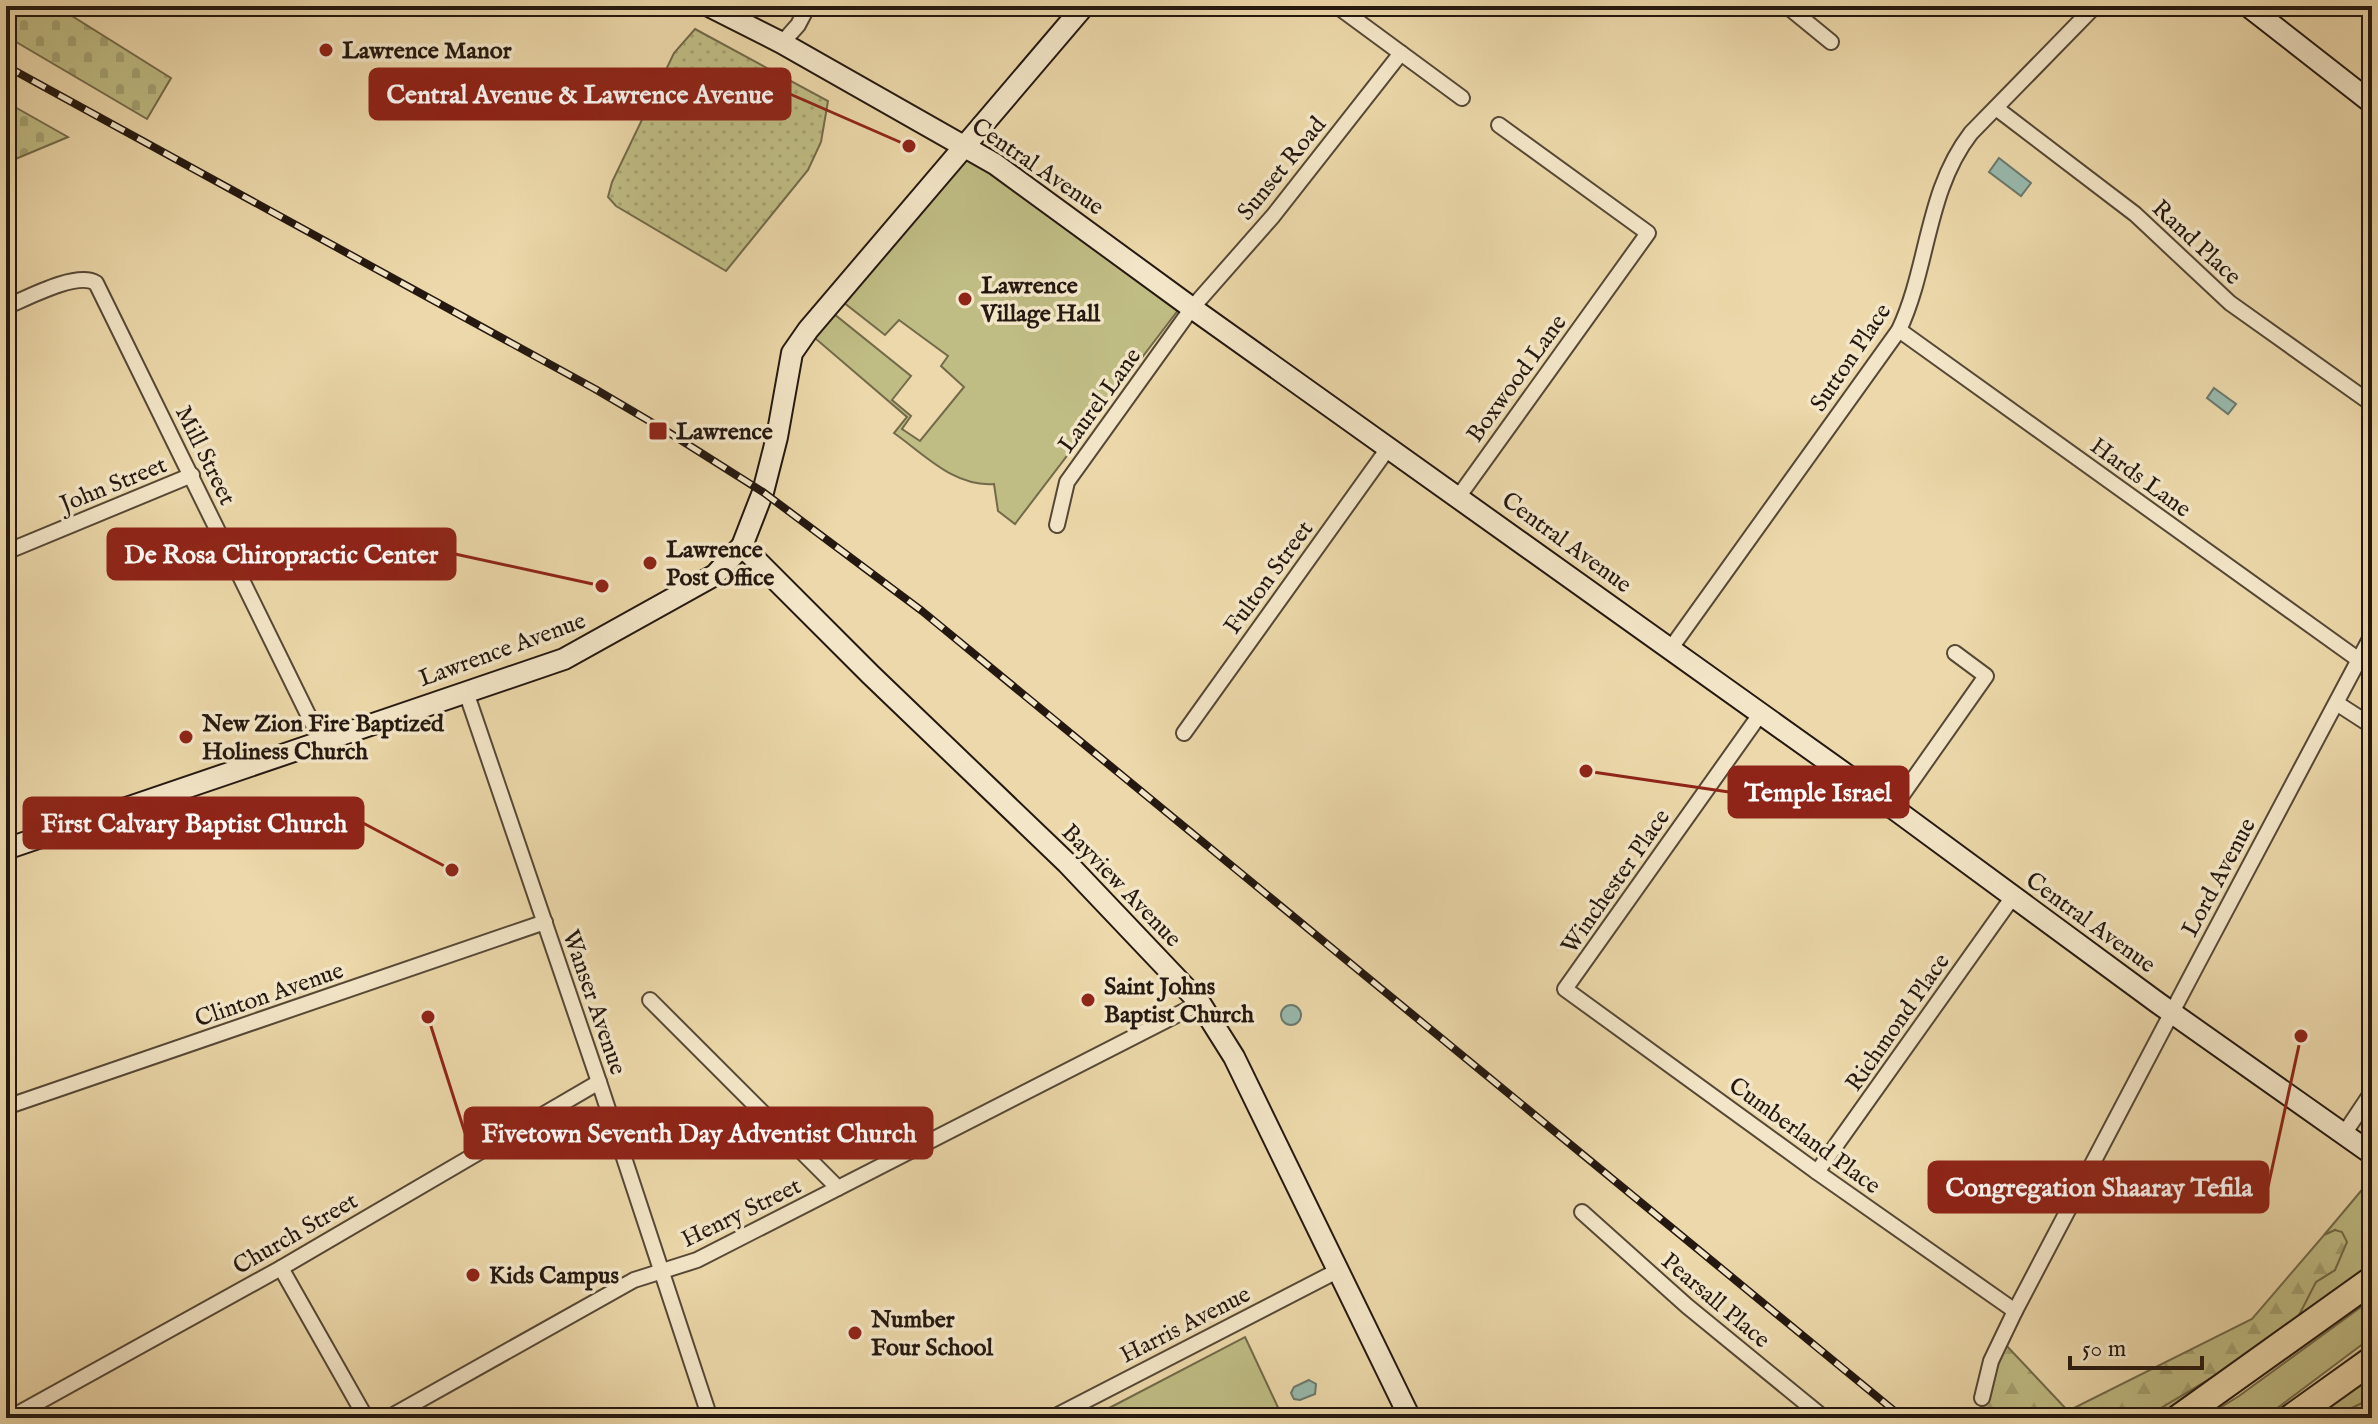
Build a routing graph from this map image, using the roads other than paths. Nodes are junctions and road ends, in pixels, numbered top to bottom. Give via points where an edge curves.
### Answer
1 (709, 6) edge
2 (808, 6) edge
3 (1084, 6) edge
4 (1337, 6) edge
5 (1787, 6) edge
6 (2095, 6) edge
7 (2248, 6) edge
8 (1831, 42) dead end
9 (782, 43) junction
10 (1401, 53) junction
11 (1462, 98) dead end
12 (2372, 103) edge
13 (1996, 108) junction
14 (1499, 125) dead end
15 (966, 145) junction
16 (6, 307) edge
17 (1192, 308) junction
18 (1899, 330) junction
19 (2372, 404) edge
20 (1389, 447) junction
21 (192, 475) junction
22 (1459, 496) junction
23 (1057, 525) dead end
24 (742, 546) junction
25 (6, 552) edge
26 (2372, 635) edge
27 (1671, 648) junction
28 (1955, 653) dead end
29 (2359, 660) junction
30 (466, 692) junction
31 (2338, 704) junction
32 (1761, 713) junction
33 (2372, 726) edge
34 (1184, 733) dead end
35 (321, 741) junction
36 (1893, 808) junction
37 (6, 849) edge
38 (2012, 898) junction
39 (545, 922) junction
40 (1572, 993) joint
41 (650, 1000) dead end
42 (1200, 1003) junction
43 (2170, 1012) junction
44 (599, 1082) junction
45 (2372, 1092) edge
46 (6, 1107) edge
47 (2344, 1134) junction
48 (2372, 1154) edge
49 (1817, 1172) junction
50 (838, 1188) junction
51 (1582, 1212) dead end
52 (281, 1268) junction
53 (1339, 1270) junction
54 (663, 1273) junction
55 (2372, 1280) edge
56 (2015, 1311) junction
57 (2372, 1360) edge
58 (1982, 1398) dead end
59 (10, 1418) edge
60 (366, 1418) edge
61 (388, 1418) edge
62 (710, 1418) edge
63 (1052, 1418) edge
64 (1410, 1418) edge
65 (1824, 1418) edge
66 (2179, 1418) edge
67 (2291, 1418) edge

1 - 9 street, Central Avenue
2 - 9 street
3 - 15 street, Lawrence Avenue
4 - 10 street
5 - 8 street
6 - 13 street, Sutton Place
7 - 12 street
9 - 15 street, Central Avenue
10 - 11 street
10 - 17 street, Sunset Road via 1273,216
13 - 18 street, Sutton Place via 1948,168
13 - 19 street, Rand Place via 2135,214 2230,303
14 - 22 street, Boxwood Lane via 1648,233
15 - 17 street, Central Avenue
15 - 24 street, Lawrence Avenue via 792,353 763,492
16 - 21 street, Mill Street via 74,280 96,283
17 - 20 street, Central Avenue
17 - 23 street, Laurel Lane via 1067,482
18 - 27 street, Sutton Place
18 - 29 street, Hards Lane
20 - 22 street, Central Avenue
20 - 34 street, Fulton Street
21 - 25 street, John Street
21 - 35 street, Mill Street
22 - 27 street, Central Avenue
24 - 30 street, Lawrence Avenue via 715,575 607,637 564,659
24 - 42 street, Bayview Avenue via 1067,863
26 - 29 street, Lord Avenue
27 - 32 street, Central Avenue
28 - 36 street via 1986,676
29 - 31 street, Lord Avenue
30 - 35 street, Lawrence Avenue
30 - 39 street, Wanser Avenue
31 - 33 street
31 - 43 street, Lord Avenue
32 - 36 street, Central Avenue
32 - 40 street, Winchester Place via 1565,989
35 - 37 street, Lawrence Avenue
36 - 38 street, Central Avenue
38 - 43 street, Central Avenue
38 - 49 street, Richmond Place
39 - 44 street, Wanser Avenue
39 - 46 street, Clinton Avenue
40 - 49 street, Cumberland Place
41 - 50 street
42 - 50 street, Henry Street
42 - 53 street, Bayview Avenue via 1234,1057
43 - 47 street, Central Avenue
43 - 56 street, Lord Avenue
44 - 52 street, Church Street
44 - 54 street, Wanser Avenue
45 - 47 street
47 - 48 street, Central Avenue
49 - 56 street, Cumberland Place
50 - 54 street, Henry Street
51 - 65 street, Pearsall Place
52 - 59 street, Church Street
52 - 60 street
53 - 63 street, Harris Avenue
53 - 64 street, Bayview Avenue
54 - 61 street, Henry Street via 634,1280
54 - 62 street, Wanser Avenue
55 - 66 highway
56 - 58 street, Lord Avenue via 1991,1361
57 - 67 highway

